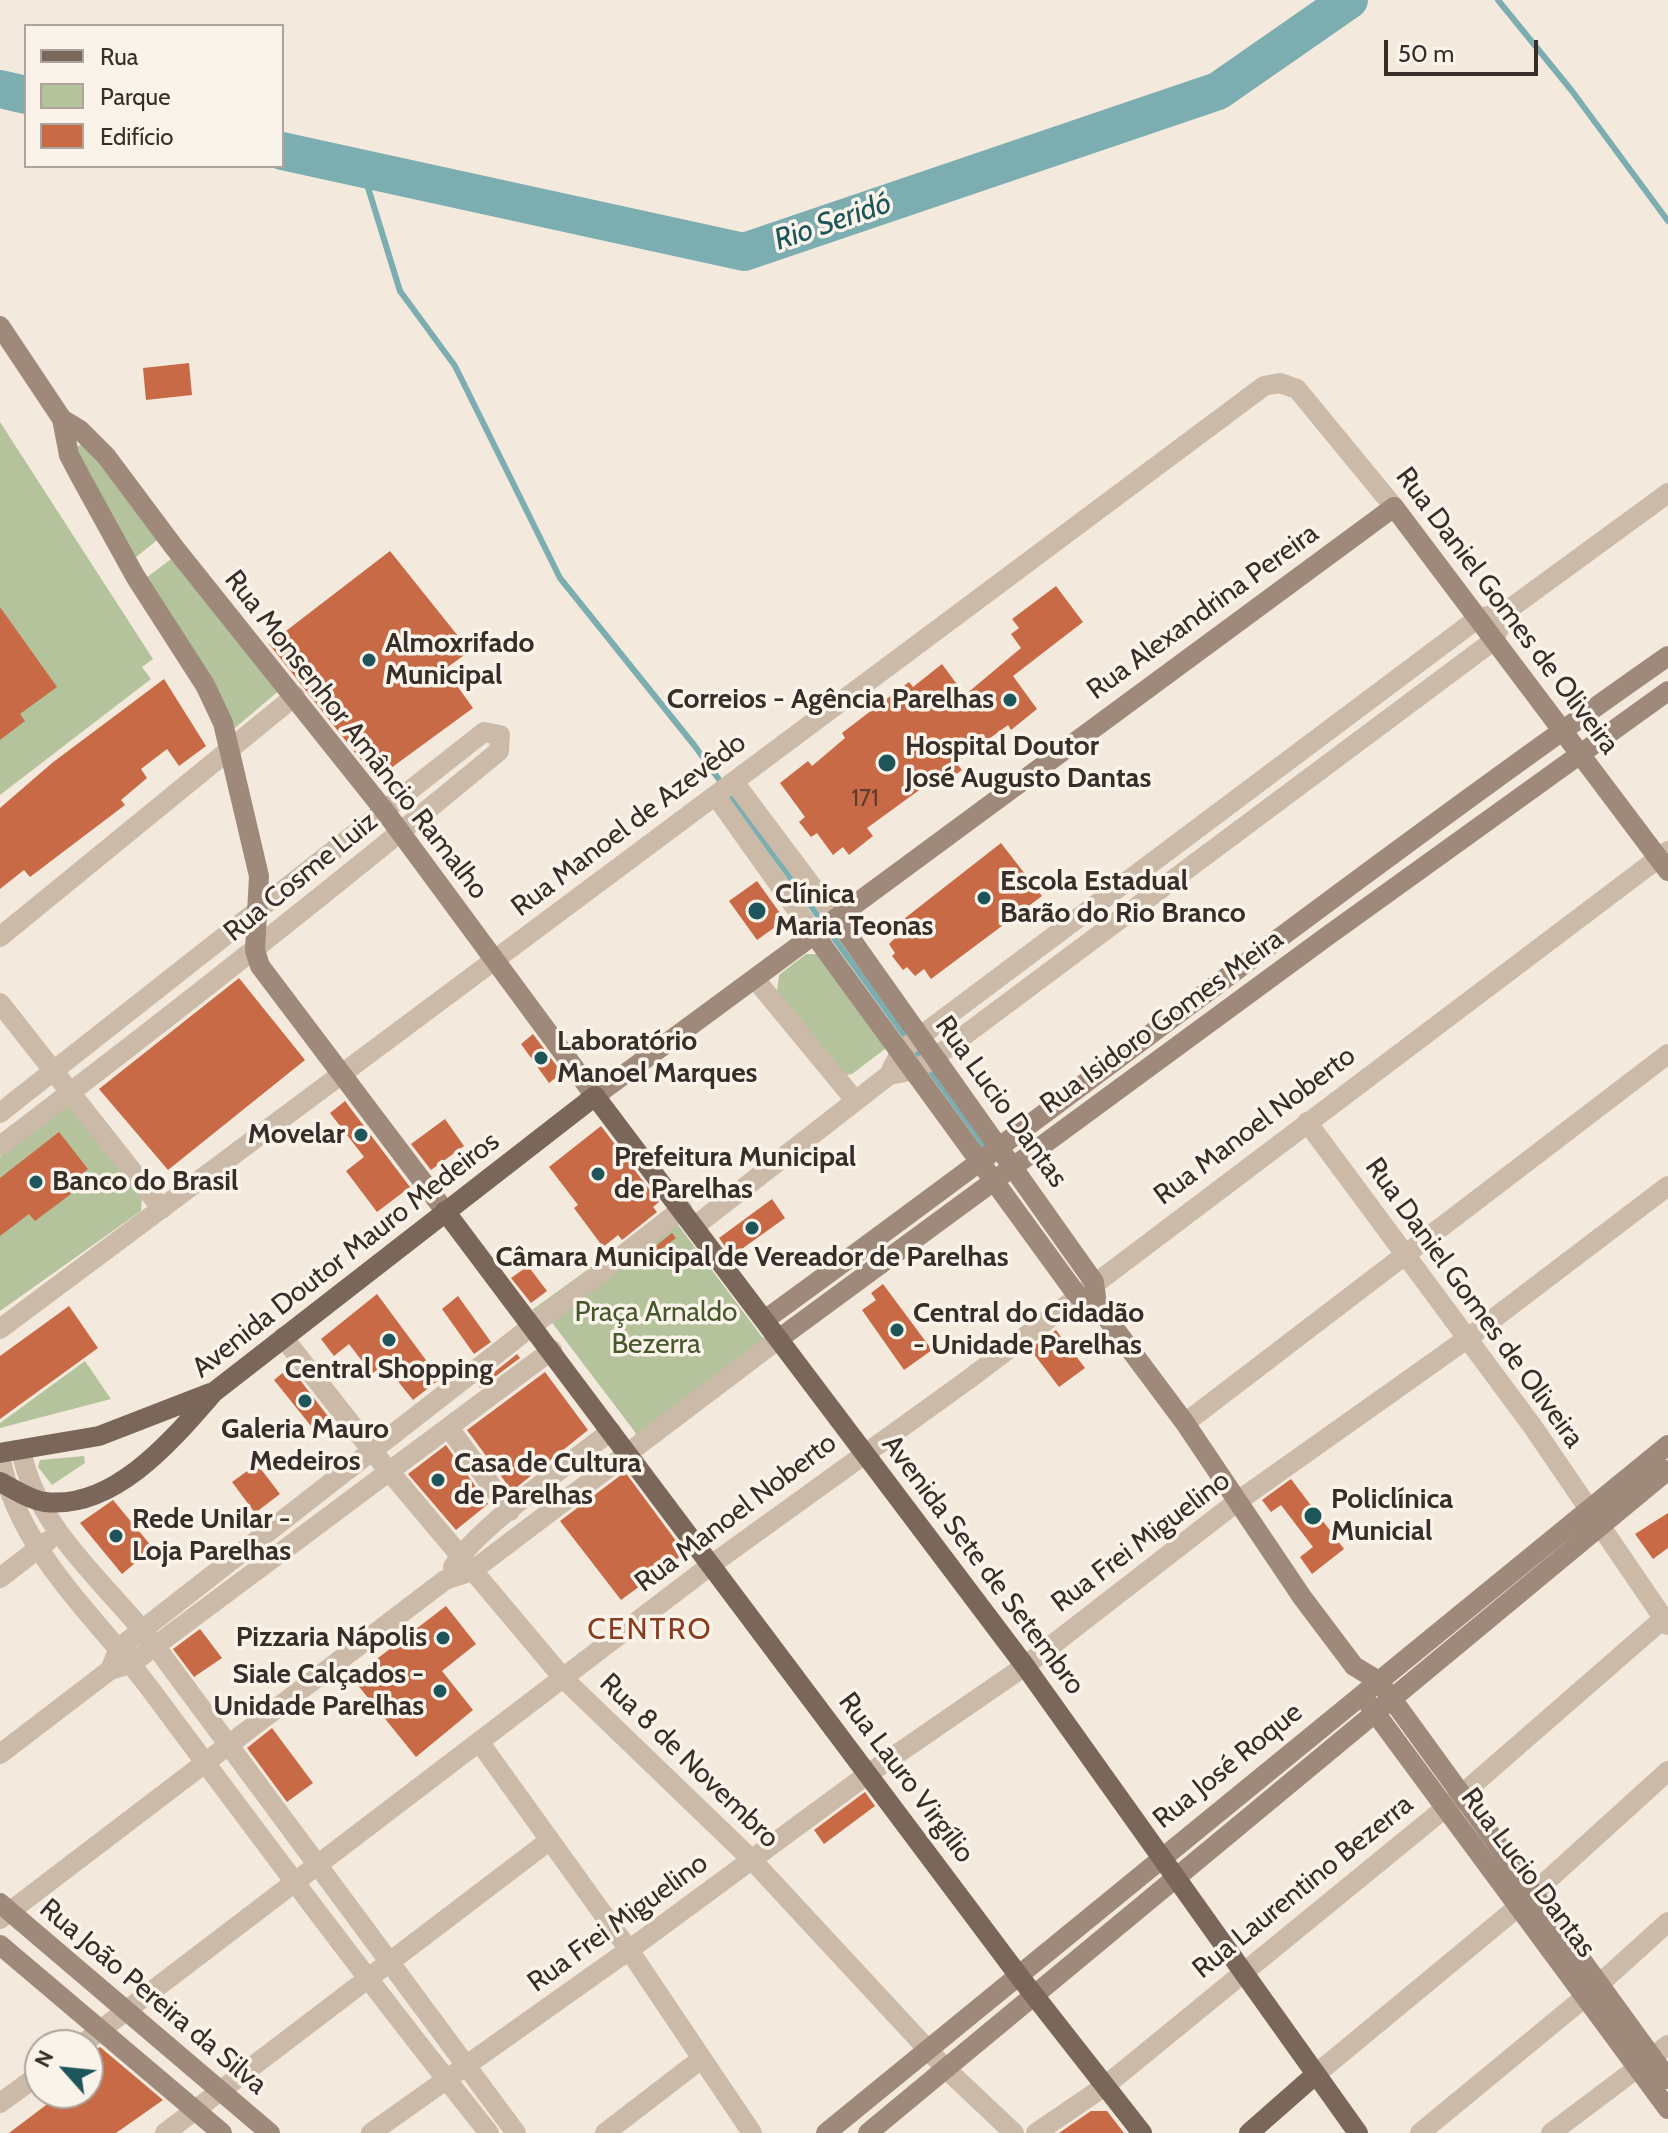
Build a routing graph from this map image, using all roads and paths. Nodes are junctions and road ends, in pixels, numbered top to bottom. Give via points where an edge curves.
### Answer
1 (0, 326) edge
2 (1297, 389) joint
3 (62, 419) junction
4 (1668, 493) edge
5 (1394, 507) junction
6 (1508, 610) junction
7 (1477, 619) junction
8 (1493, 641) junction
9 (1668, 656) edge
10 (1668, 691) edge
11 (295, 696) junction
12 (1562, 730) junction
13 (228, 752) junction
14 (1580, 753) junction
15 (734, 782) junction
16 (716, 796) junction
17 (384, 810) junction
18 (400, 833) junction
19 (1665, 860) edge
20 (259, 909) junction
21 (1310, 915) junction
22 (836, 918) junction
23 (814, 934) junction
24 (0, 937) edge
25 (1326, 937) junction
26 (255, 950) junction
27 (494, 960) junction
28 (755, 979) junction
29 (0, 1003) edge
30 (1191, 1005) junction
31 (1205, 1027) junction
32 (919, 1037) junction
33 (902, 1050) junction
34 (1668, 1054) edge
35 (934, 1058) junction
36 (916, 1070) junction
37 (52, 1073) junction
38 (889, 1075) junction
39 (342, 1076) junction
40 (70, 1094) junction
41 (595, 1096) junction
42 (854, 1099) junction
43 (0, 1113) edge
44 (1307, 1122) junction
45 (0, 1146) edge
46 (1007, 1157) junction
47 (982, 1162) junction
48 (995, 1180) junction
49 (1668, 1186) edge
50 (162, 1209) junction
51 (445, 1211) junction
52 (688, 1218) junction
53 (1409, 1256) junction
54 (1094, 1282) junction
55 (1077, 1295) junction
56 (1097, 1305) junction
57 (766, 1319) junction
58 (534, 1325) junction
59 (0, 1329) edge
60 (283, 1337) junction
61 (780, 1338) junction
62 (1468, 1338) junction
63 (552, 1350) junction
64 (214, 1392) junction
65 (1185, 1423) junction
66 (449, 1428) junction
67 (611, 1431) junction
68 (1668, 1445) edge
69 (21, 1450) junction
70 (373, 1452) junction
71 (864, 1452) junction
72 (0, 1454) edge
73 (629, 1454) junction
74 (1668, 1470) edge
75 (390, 1472) junction
76 (4, 1484) edge
77 (37, 1500) junction
78 (1238, 1501) junction
79 (510, 1511) junction
80 (1593, 1519) junction
81 (59, 1532) junction
82 (37, 1550) junction
83 (466, 1563) junction
84 (711, 1565) junction
85 (0, 1578) edge
86 (1665, 1622) edge
87 (149, 1638) junction
88 (125, 1656) junction
89 (1025, 1666) junction
90 (564, 1679) junction
91 (1369, 1687) junction
92 (1392, 1699) junction
93 (1375, 1713) junction
94 (480, 1743) junction
95 (226, 1744) junction
96 (0, 1754) edge
97 (1282, 1759) junction
98 (203, 1761) junction
99 (1668, 1771) edge
100 (868, 1774) junction
101 (1297, 1779) junction
102 (1453, 1802) junction
103 (550, 1840) junction
104 (1161, 1857) junction
105 (752, 1860) junction
106 (317, 1867) junction
107 (1176, 1879) junction
108 (297, 1881) junction
109 (1533, 1891) junction
110 (1518, 1907) junction
111 (4, 1911) edge
112 (1668, 1922) edge
113 (0, 1945) edge
114 (629, 1950) junction
115 (388, 1964) junction
116 (1243, 1970) junction
117 (1019, 1976) junction
118 (369, 1978) junction
119 (1592, 1990) junction
120 (1033, 1994) junction
121 (127, 2011) junction
122 (100, 2029) edge
123 (102, 2029) edge
124 (104, 2033) edge
125 (929, 2049) junction
126 (1653, 2057) edge
127 (700, 2060) junction
128 (466, 2065) junction
129 (945, 2068) junction
130 (1315, 2075) junction
131 (446, 2079) junction
132 (1668, 2079) edge
133 (24, 2086) edge
134 (1105, 2086) junction
135 (221, 2091) junction
136 (0, 2103) edge
137 (1668, 2109) edge
138 (195, 2110) junction
139 (1040, 2131) edge
140 (165, 2133) edge
141 (222, 2133) edge
142 (270, 2133) edge
143 (371, 2133) edge
144 (489, 2133) edge
145 (516, 2133) edge
146 (605, 2133) edge
147 (752, 2133) edge
148 (826, 2133) edge
149 (868, 2133) edge
150 (1014, 2133) edge
151 (1142, 2133) edge
152 (1249, 2133) edge
153 (1358, 2133) edge
154 (1420, 2133) edge
155 (1551, 2133) edge

1 - 3 street, Rua Monsenhor Amâncio Ramalho
2 - 5 street, Rua Daniel Gomes de Oliveira
2 - 15 street, Rua Manoel de Azevêdo via 1273,383 1252,393
3 - 11 street, Rua Monsenhor Amâncio Ramalho via 106,456
3 - 13 street, Rua Monsenhor Amâncio Ramalho via 80,476 216,705
4 - 6 street
5 - 7 street, Rua Daniel Gomes de Oliveira
5 - 22 street, Rua Alexandrina Pereira
6 - 7 street
6 - 8 street
7 - 8 street, Rua Daniel Gomes de Oliveira
7 - 32 street
8 - 12 street, Rua Daniel Gomes de Oliveira
8 - 35 street
9 - 12 street, Rua Isidoro Gomes Meira
10 - 14 street, Rua Isidoro Gomes Meira
11 - 13 street
11 - 17 street, Rua Monsenhor Amâncio Ramalho
12 - 14 street, Rua Daniel Gomes de Oliveira
12 - 21 street, Rua Isidoro Gomes Meira
13 - 20 street, Rua Monsenhor Amâncio Ramalho via 259,876
13 - 24 street
14 - 19 street, Rua Daniel Gomes de Oliveira
14 - 25 street, Rua Isidoro Gomes Meira
15 - 16 street, Rua Manoel de Azevêdo
15 - 22 street, Rua Lucio Dantas
16 - 23 street, Rua Lucio Dantas
16 - 27 street, Rua Manoel de Azevêdo
17 - 18 street, Rua Monsenhor Amâncio Ramalho
17 - 18 street, Rua Cosme Luiz via 484,732 500,735 499,751
17 - 20 street, Rua Cosme Luiz
18 - 26 street, Rua Cosme Luiz
18 - 27 street, Rua Monsenhor Amâncio Ramalho
19 - 44 street, Rua Manoel Noberto
20 - 26 street, Rua Monsenhor Amâncio Ramalho
20 - 37 street, Rua Cosme Luiz
21 - 25 street
21 - 30 street, Rua Isidoro Gomes Meira
22 - 23 street, Rua Alexandrina Pereira
22 - 32 street, Rua Lucio Dantas
23 - 28 street, Rua Alexandrina Pereira
23 - 33 street, Rua Lucio Dantas
25 - 31 street, Rua Isidoro Gomes Meira
26 - 39 street via 271,984
26 - 40 street, Rua Cosme Luiz
27 - 39 street, Rua Manoel de Azevêdo
27 - 41 street, Rua Monsenhor Amâncio Ramalho
28 - 41 street, Rua Alexandrina Pereira
28 - 42 street
29 - 37 street
30 - 31 street
30 - 46 street, Rua Isidoro Gomes Meira
31 - 46 street, Rua Isidoro Gomes Meira
32 - 33 street
32 - 35 street, Rua Lucio Dantas
33 - 36 street, Rua Lucio Dantas
33 - 38 street
34 - 53 street
35 - 36 street
35 - 46 street, Rua Lucio Dantas
36 - 38 street
36 - 47 street, Rua Lucio Dantas
37 - 40 street
37 - 43 street, Rua Cosme Luiz
38 - 42 street
39 - 50 street, Rua Manoel de Azevêdo
39 - 51 street
40 - 45 street, Rua Cosme Luiz
40 - 50 street
41 - 51 main road, Avenida Doutor Mauro Medeiros
41 - 52 main road, Avenida Sete de Setembro
42 - 52 street
44 - 53 street, Rua Daniel Gomes de Oliveira
44 - 54 street, Rua Manoel Noberto
46 - 47 street, Rua Isidoro Gomes Meira
46 - 48 street, Rua Isidoro Gomes Meira
46 - 54 street, Rua Lucio Dantas
47 - 48 street, Rua Lucio Dantas
47 - 57 street, Rua Isidoro Gomes Meira
48 - 55 street, Rua Lucio Dantas
48 - 61 street, Rua Isidoro Gomes Meira
49 - 62 street, Rua Frei Miguelino
50 - 59 street, Rua Manoel de Azevêdo
51 - 58 main road, Rua Lauro Virgílio
51 - 60 main road, Avenida Doutor Mauro Medeiros
52 - 57 main road, Avenida Sete de Setembro
52 - 58 street
53 - 62 street, Rua Daniel Gomes de Oliveira
53 - 65 street
54 - 55 street, Rua Manoel Noberto
54 - 56 street, Rua Lucio Dantas
55 - 56 street, Rua Lucio Dantas
55 - 71 street, Rua Manoel Noberto
56 - 65 street, Rua Lucio Dantas
57 - 61 main road, Avenida Sete de Setembro
58 - 63 main road, Rua Lauro Virgílio
58 - 70 street
58 - 75 street via 395,1434 386,1448
60 - 64 main road, Avenida Doutor Mauro Medeiros
60 - 70 street, Rua 8 de Novembro
61 - 71 main road, Avenida Sete de Setembro
61 - 73 street
62 - 78 street, Rua Frei Miguelino
62 - 80 street, Rua Daniel Gomes de Oliveira
63 - 66 street
63 - 67 main road, Rua Lauro Virgílio
64 - 69 main road via 99,1436
64 - 77 main road, Avenida Doutor Mauro Medeiros via 172,1439 117,1482 79,1498
65 - 78 street, Rua Lucio Dantas
66 - 75 street
66 - 79 street
67 - 73 main road, Rua Lauro Virgílio
67 - 79 street
68 - 80 street, Rua José Roque
69 - 72 main road
69 - 77 street
70 - 75 street, Rua 8 de Novembro
70 - 87 street
71 - 84 street, Rua Manoel Noberto
71 - 89 main road, Avenida Sete de Setembro
72 - 76 street
73 - 83 street
73 - 84 main road, Rua Lauro Virgílio
74 - 80 street, Rua José Roque
75 - 83 street, Rua 8 de Novembro
75 - 87 street
76 - 77 main road, Avenida Doutor Mauro Medeiros
76 - 82 street
77 - 81 street
78 - 89 street, Rua Frei Miguelino
78 - 91 street, Rua Lucio Dantas
79 - 83 street
80 - 86 street, Rua Daniel Gomes de Oliveira
80 - 91 street, Rua José Roque
80 - 92 street, Rua José Roque
81 - 82 street
81 - 87 street
82 - 85 street
82 - 88 street
83 - 90 street, Rua 8 de Novembro
83 - 95 street
84 - 90 street, Rua Manoel Noberto
84 - 100 main road, Rua Lauro Virgílio
86 - 102 street, Rua Laurentino Bezerra
87 - 88 street
87 - 95 street
88 - 96 street
88 - 98 street
89 - 100 street, Rua Frei Miguelino
89 - 104 main road, Avenida Sete de Setembro
90 - 94 street, Rua Manoel Noberto
90 - 105 street, Rua 8 de Novembro
91 - 92 street, Rua Lucio Dantas
91 - 93 street, Rua Lucio Dantas
91 - 97 street, Rua José Roque
92 - 93 street, Rua José Roque
92 - 102 street, Rua Lucio Dantas
93 - 101 street, Rua José Roque
93 - 102 street, Rua Lucio Dantas
94 - 103 street
94 - 106 street, Rua Manoel Noberto
95 - 98 street
95 - 106 street
97 - 101 street
97 - 104 street, Rua José Roque
98 - 108 street
98 - 111 street
99 - 109 street
100 - 105 street, Rua Frei Miguelino
100 - 117 main road, Rua Lauro Virgílio
101 - 107 street, Rua José Roque
102 - 109 street, Rua Lucio Dantas
102 - 110 street, Rua Lucio Dantas
102 - 116 street, Rua Laurentino Bezerra
103 - 114 street
103 - 115 street
104 - 107 main road, Avenida Sete de Setembro
104 - 117 street, Rua José Roque
105 - 114 street, Rua Frei Miguelino
105 - 125 street, Rua 8 de Novembro
106 - 108 street, Rua Manoel Noberto
106 - 115 street
107 - 116 main road, Avenida Sete de Setembro
107 - 120 street, Rua José Roque
108 - 118 street
108 - 121 street, Rua Manoel Noberto
109 - 110 street
109 - 119 street, Rua Lucio Dantas
110 - 119 street, Rua Lucio Dantas
110 - 130 street
111 - 121 street, Rua João Pereira da Silva
112 - 119 street
113 - 122 street, Rua João Pereira da Silva
114 - 127 street
114 - 128 street, Rua Frei Miguelino
115 - 118 street
115 - 128 street
116 - 130 main road, Avenida Sete de Setembro
116 - 134 street, Rua Laurentino Bezerra
117 - 120 main road, Rua Lauro Virgílio
117 - 125 street, Rua José Roque
118 - 131 street
118 - 135 street
119 - 126 street, Rua Lucio Dantas
119 - 154 street
120 - 129 street, Rua José Roque
120 - 134 main road, Rua Lauro Virgílio
121 - 123 street, Rua Manoel Noberto
121 - 135 street, Rua João Pereira da Silva
124 - 138 street, Rua João Pereira da Silva
125 - 129 street, Rua 8 de Novembro
125 - 148 street, Rua José Roque
126 - 132 street, Rua Lucio Dantas
126 - 137 street, Rua Lucio Dantas
126 - 155 street
127 - 146 street
127 - 147 street
128 - 131 street, Rua Frei Miguelino
128 - 145 street
129 - 149 street, Rua José Roque
129 - 150 street, Rua 8 de Novembro
130 - 152 main road
130 - 153 main road, Avenida Sete de Setembro
131 - 143 street, Rua Frei Miguelino
131 - 144 street
133 - 136 street
134 - 139 street, Rua Laurentino Bezerra
134 - 151 main road, Rua Lauro Virgílio
135 - 138 street
135 - 142 street, Rua João Pereira da Silva
138 - 140 street
138 - 141 street, Rua João Pereira da Silva

